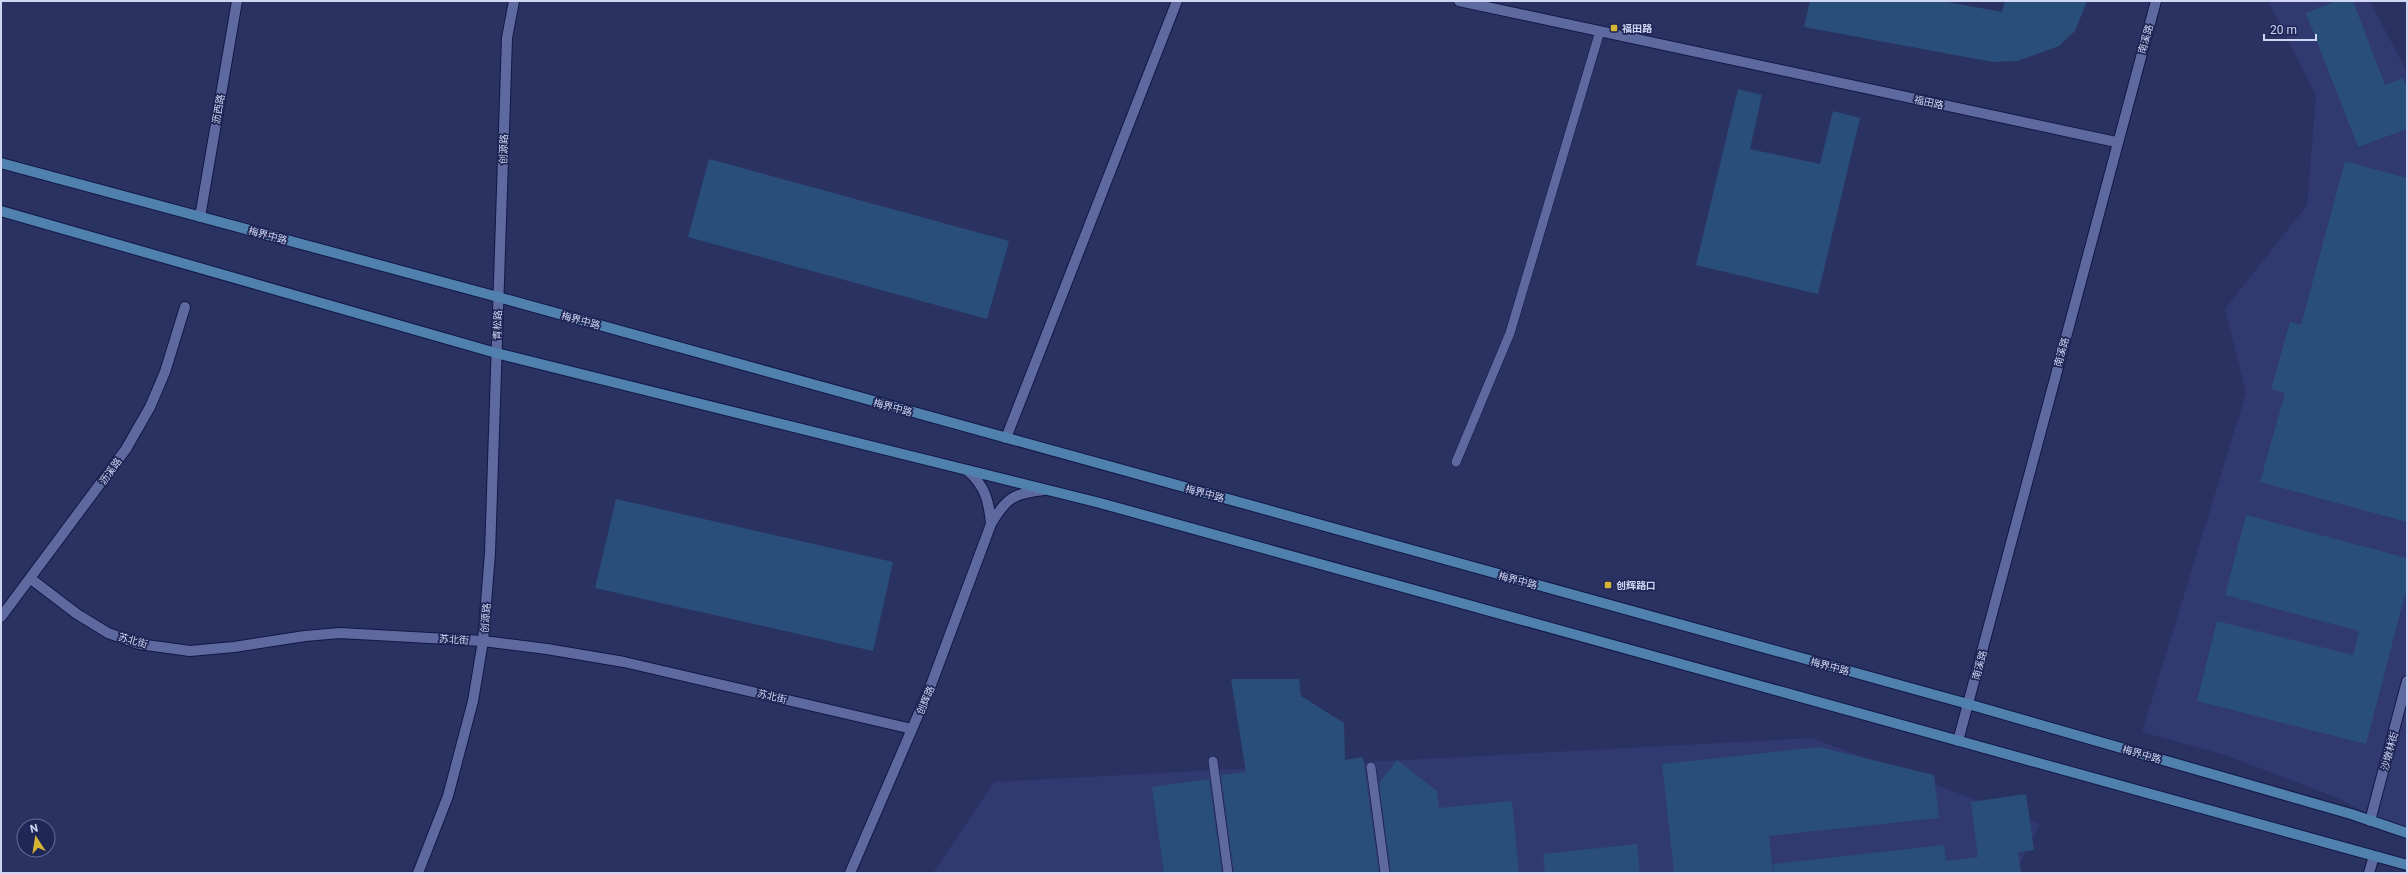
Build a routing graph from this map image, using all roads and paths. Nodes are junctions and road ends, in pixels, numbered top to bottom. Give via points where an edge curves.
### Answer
1 (237, 1) edge
2 (514, 1) edge
3 (1177, 1) edge
4 (1459, 1) edge
5 (2156, 1) edge
6 (1600, 31) junction
7 (2116, 142) junction
8 (1, 163) edge
9 (1, 211) edge
10 (200, 217) junction
11 (498, 297) junction
12 (185, 307) dead end
13 (496, 353) junction
14 (1006, 438) junction
15 (1456, 462) dead end
16 (968, 470) junction
17 (1045, 490) junction
18 (990, 524) junction
19 (31, 579) junction
20 (1, 617) edge
21 (483, 641) junction
22 (2407, 681) edge
23 (1968, 704) junction
24 (912, 729) junction
25 (1958, 741) junction
26 (1213, 762) dead end
27 (1371, 767) dead end
28 (2370, 821) junction
29 (2407, 833) edge
30 (2374, 856) junction
31 (2407, 865) edge
32 (418, 873) edge
33 (850, 873) edge
34 (1228, 873) edge
35 (1385, 873) edge
36 (2369, 873) edge

1 - 10 street, 沥西路
2 - 11 street, 创源路 via 507,38
3 - 14 street
4 - 6 street, 福田路
5 - 7 street, 南溪路
6 - 7 street, 福田路
6 - 15 lane via 1510,333
7 - 23 street, 南溪路
8 - 10 main road, 梅界中路
9 - 13 main road
10 - 11 main road, 梅界中路
11 - 13 street, 青松路
11 - 14 main road, 梅界中路
12 - 19 street, 沥溪路 via 165,372 138,428
13 - 16 main road
13 - 21 street, 创源路 via 490,552
14 - 23 main road, 梅界中路
16 - 17 main road
16 - 18 street via 985,491
17 - 18 street via 1024,492 1010,498
17 - 25 main road
18 - 24 street, 创辉路 via 931,685
19 - 20 street, 沥溪路
19 - 21 street, 苏北街 via 108,633 139,644 190,651 340,632
21 - 24 street, 苏北街 via 624,662
21 - 32 street, 创源路 via 473,701 448,796
22 - 28 street, 沙墩林街
23 - 25 street, 南溪路
23 - 28 main road, 梅界中路
24 - 33 street, 创辉路
25 - 30 main road
26 - 34 lane
27 - 35 lane
28 - 29 main road, 梅界中路
30 - 31 main road
30 - 36 street

